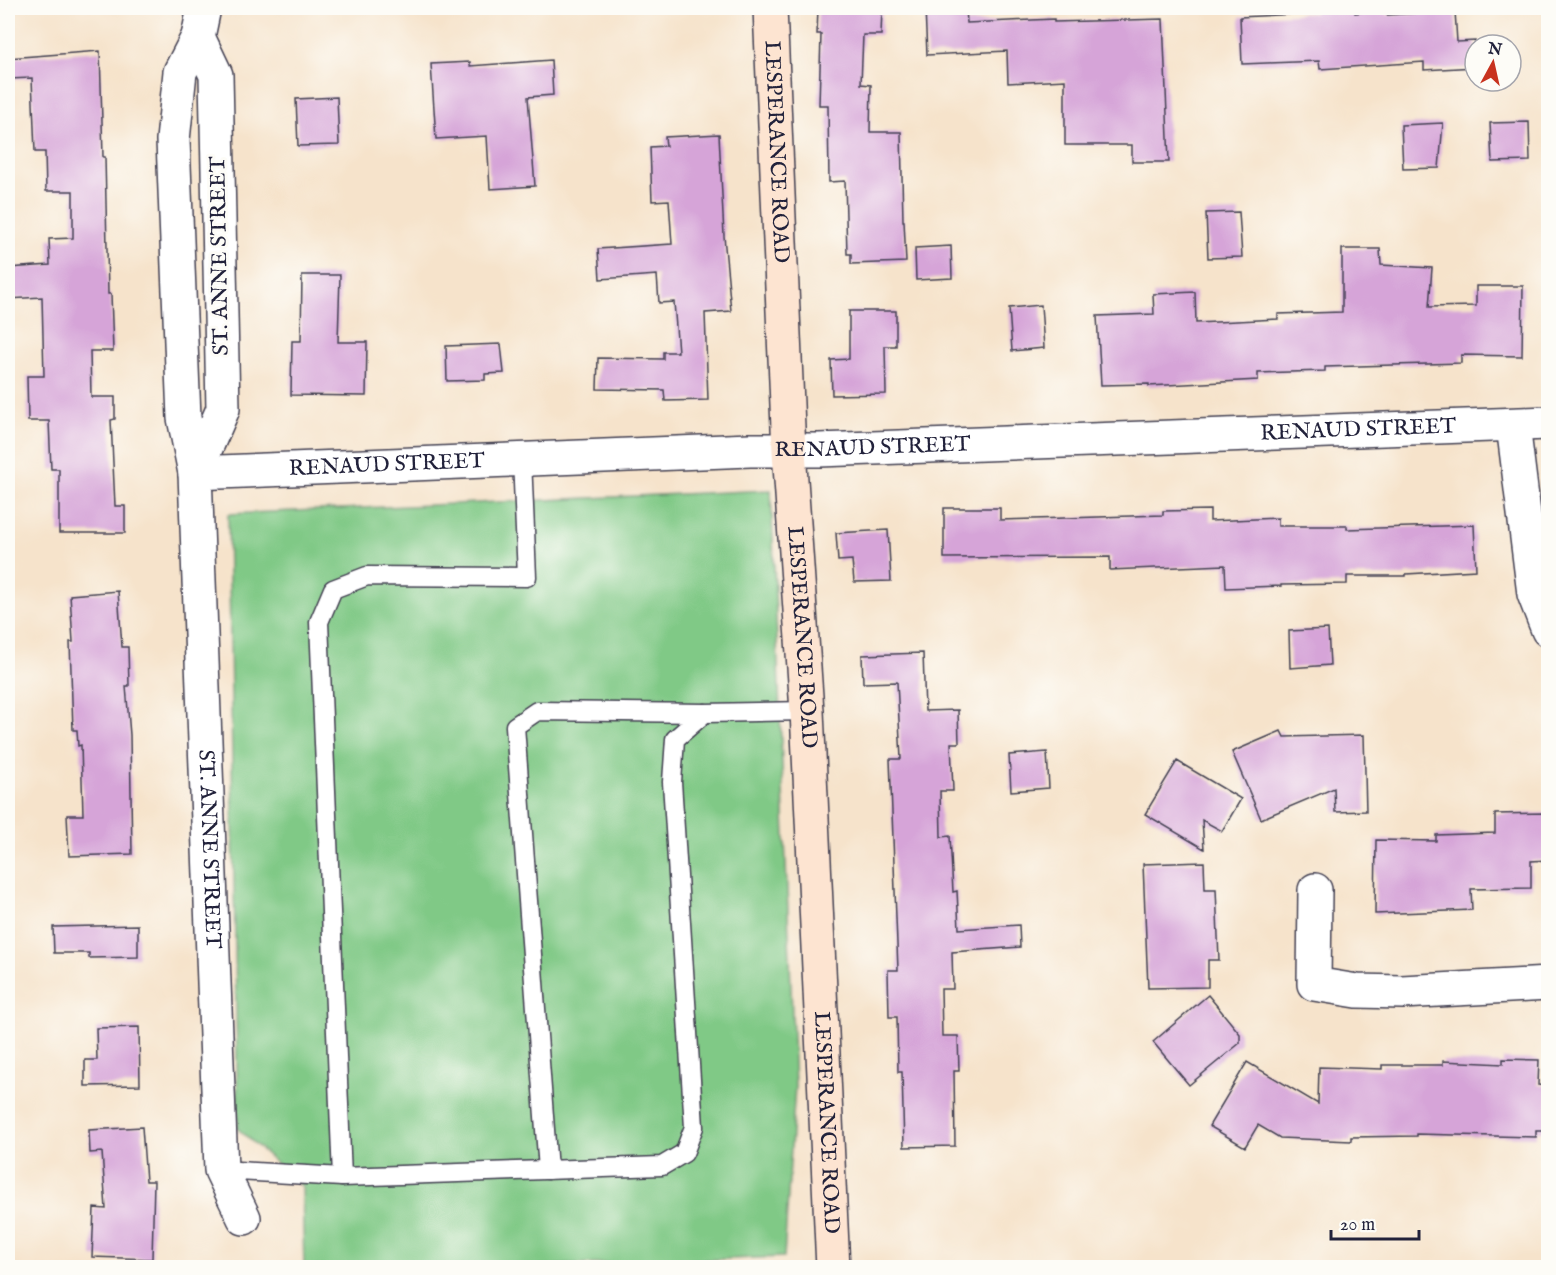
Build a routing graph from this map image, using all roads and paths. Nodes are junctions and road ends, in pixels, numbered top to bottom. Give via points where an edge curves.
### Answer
1 (771, 8) edge
2 (201, 22) edge
3 (1548, 423) edge
4 (1513, 425) junction
5 (789, 450) junction
6 (522, 459) junction
7 (195, 473) junction
8 (1548, 630) edge
9 (807, 711) junction
10 (705, 713) junction
11 (1315, 890) dead end
12 (1548, 984) edge
13 (221, 1170) junction
14 (548, 1170) junction
15 (342, 1177) junction
16 (244, 1218) dead end
17 (833, 1268) edge

1 - 5 main road, LESPERANCE ROAD
2 - 7 street, ST. ANNE STREET via 180,72 173,140 184,418
2 - 7 street, ST. ANNE STREET via 216,75 223,409
3 - 4 street, RENAUD STREET
4 - 5 street, RENAUD STREET
4 - 8 street via 1534,594
5 - 6 street, RENAUD STREET
5 - 9 main road, LESPERANCE ROAD
6 - 7 street, RENAUD STREET
6 - 15 lane via 527,577 367,576 333,589 319,622
7 - 13 street, ST. ANNE STREET
9 - 10 lane
9 - 17 main road, LESPERANCE ROAD
10 - 14 lane via 675,739 672,782 694,1127 684,1153 662,1166
10 - 14 lane via 537,711 515,726
11 - 12 street via 1314,984 1357,991 1402,992
13 - 15 lane
13 - 16 street, ST. ANNE STREET
14 - 15 lane

